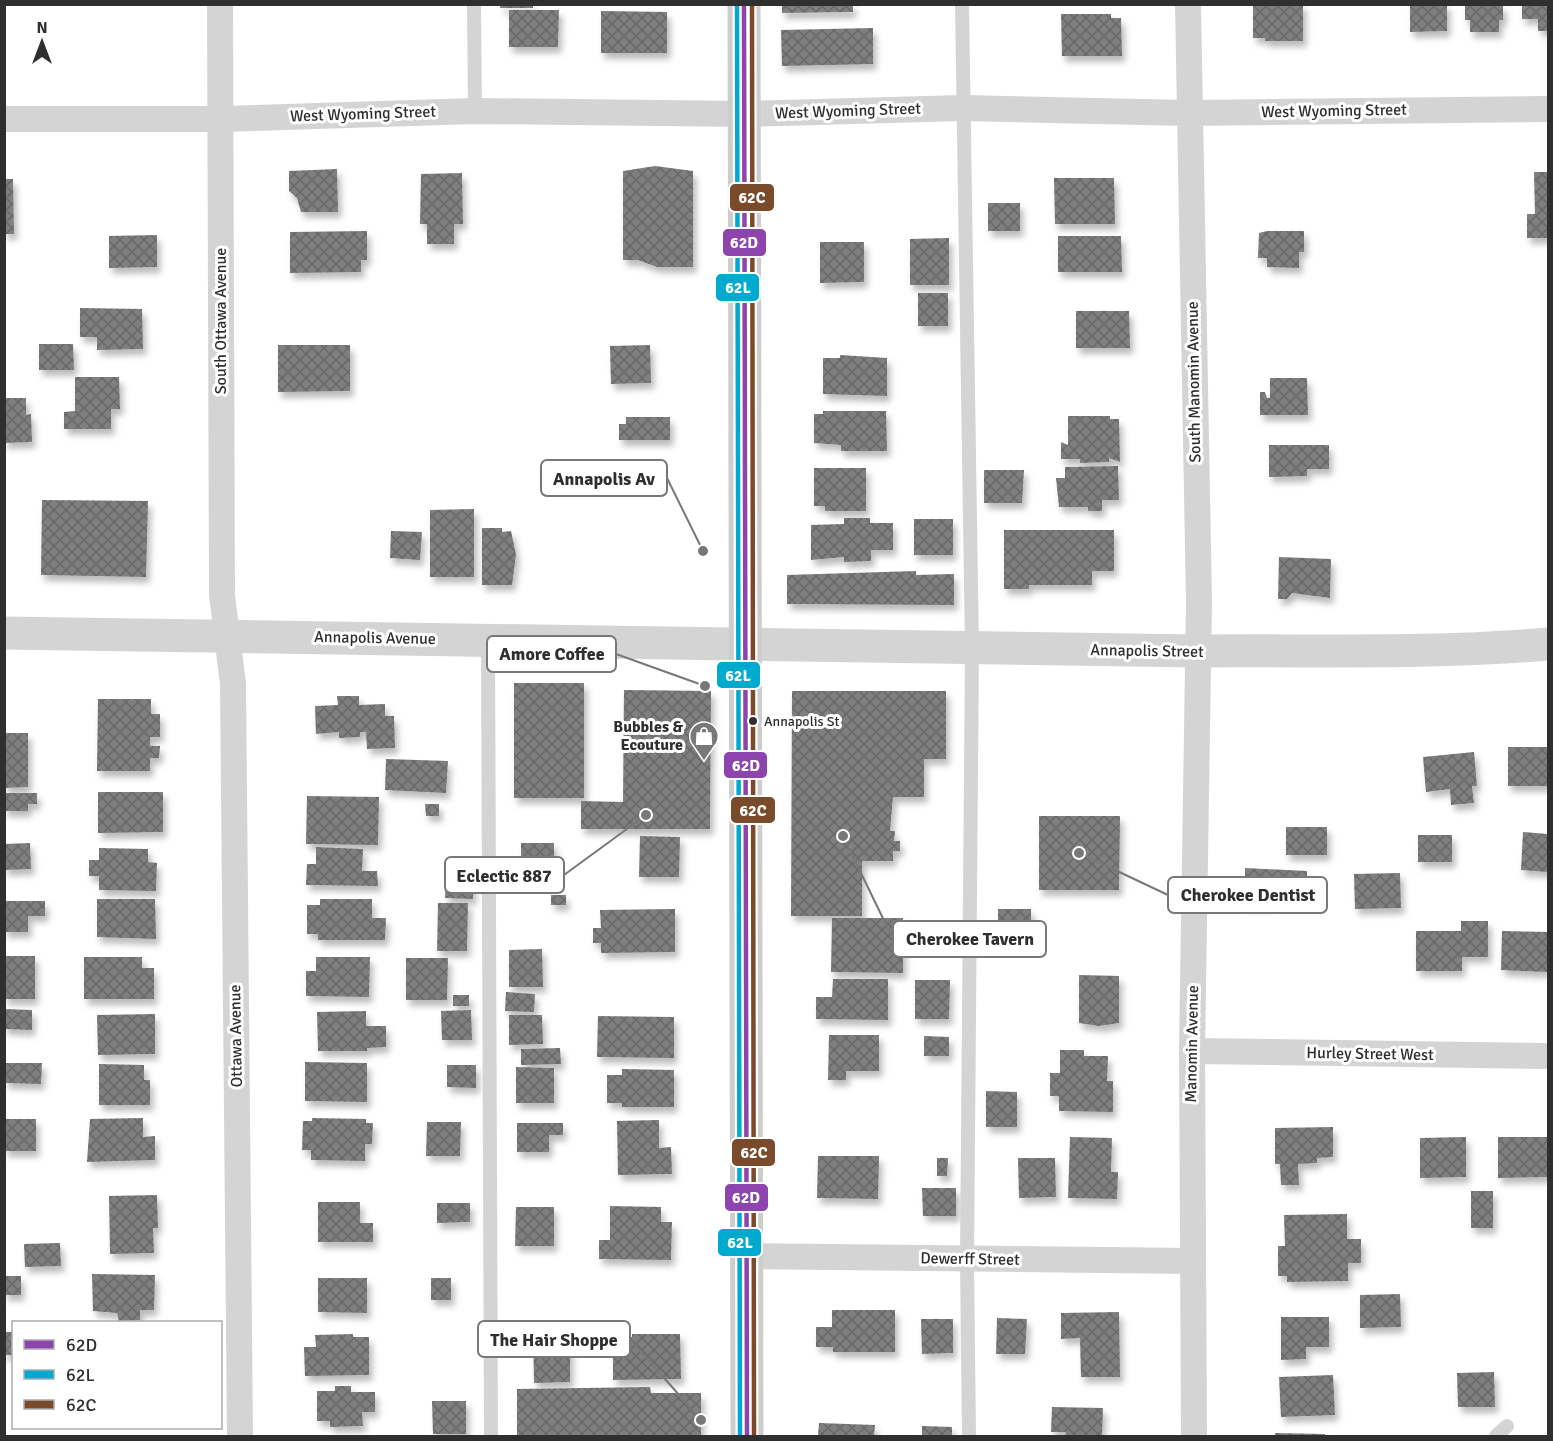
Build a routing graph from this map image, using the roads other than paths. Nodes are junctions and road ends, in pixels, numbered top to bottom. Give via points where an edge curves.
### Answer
1 (220, 4) edge
2 (474, 4) edge
3 (744, 4) edge
4 (962, 4) edge
5 (1188, 4) edge
6 (963, 108) junction
7 (1548, 109) edge
8 (475, 111) junction
9 (1189, 113) junction
10 (745, 114) junction
11 (221, 119) junction
12 (4, 120) edge
13 (4, 633) edge
14 (227, 636) junction
15 (488, 639) junction
16 (745, 644) junction
17 (1548, 644) edge
18 (972, 649) junction
19 (1198, 651) junction
20 (1191, 1052) junction
21 (1548, 1056) edge
22 (747, 1256) junction
23 (967, 1260) junction
24 (1192, 1261) junction
25 (1507, 1426) dead end
26 (240, 1437) edge
27 (491, 1437) edge
28 (747, 1437) edge
29 (969, 1437) edge
30 (1194, 1437) edge
31 (1496, 1437) edge

1 - 11 street, South Ottawa Avenue
2 - 8 lane
3 - 10 main road
4 - 6 lane
5 - 9 street
6 - 9 street, West Wyoming Street
6 - 10 street, West Wyoming Street
6 - 18 lane
7 - 9 street, West Wyoming Street
8 - 10 street, West Wyoming Street
8 - 11 street, West Wyoming Street
9 - 19 street, South Manomin Avenue
10 - 16 main road
11 - 12 street, West Wyoming Street
11 - 14 street, South Ottawa Avenue via 222,596
13 - 14 street, Annapolis Avenue
14 - 15 street, Annapolis Avenue
14 - 26 street, Ottawa Avenue via 233,684
15 - 16 street, Annapolis Avenue
15 - 27 lane
16 - 18 street, Annapolis Street
16 - 22 main road
17 - 19 street, Annapolis Street via 1379,652
18 - 19 street, Annapolis Street
18 - 23 lane
19 - 20 street, Manomin Avenue
20 - 21 street, Hurley Street West
20 - 24 street, Manomin Avenue
22 - 23 street, Dewerff Street
22 - 28 main road
23 - 24 street, Dewerff Street
23 - 29 lane
24 - 30 street, Manomin Avenue
25 - 31 lane

